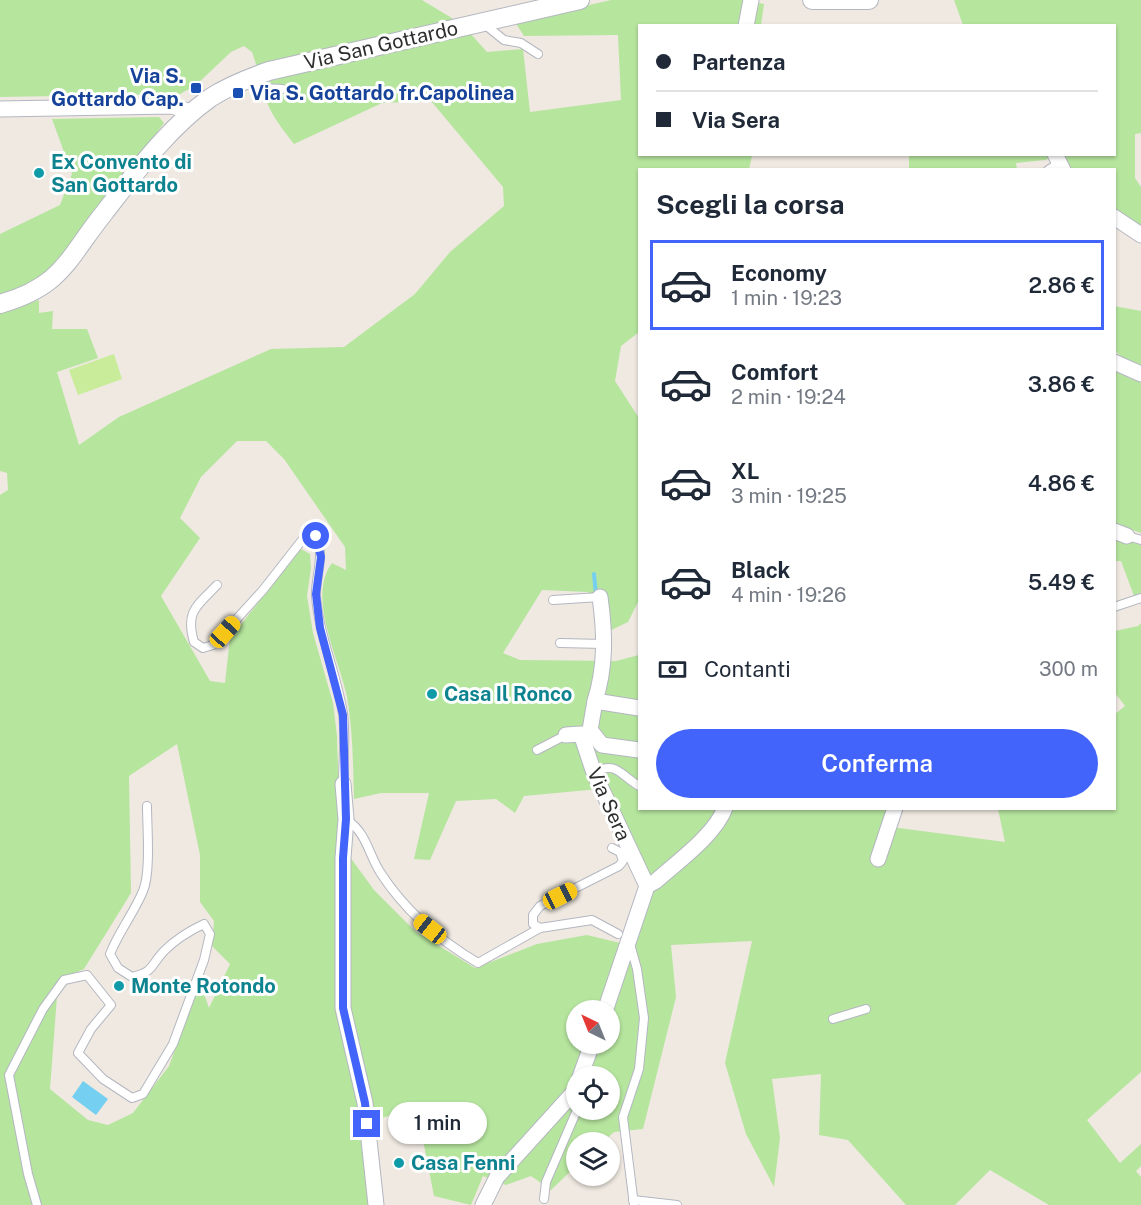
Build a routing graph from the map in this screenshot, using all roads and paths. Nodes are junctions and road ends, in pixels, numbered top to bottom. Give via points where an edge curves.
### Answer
1 (580, 0) edge
2 (751, 0) edge
3 (812, 0) edge
4 (869, 0) edge
5 (552, 3) edge
6 (482, 22) junction
7 (746, 24) edge
8 (538, 54) dead end
9 (245, 80) junction
10 (282, 89) dead end
11 (0, 109) edge
12 (191, 112) junction
13 (1116, 218) edge
14 (1141, 235) edge
15 (0, 303) edge
16 (1116, 363) edge
17 (1141, 374) edge
18 (217, 585) dead end
19 (593, 598) joint
20 (1141, 598) edge
21 (553, 600) dead end
22 (1116, 606) edge
23 (560, 643) dead end
24 (599, 643) junction
25 (595, 701) junction
26 (638, 708) edge
27 (566, 735) joint
28 (537, 750) dead end
29 (638, 750) edge
30 (594, 773) junction
31 (343, 784) joint
32 (638, 785) edge
33 (147, 806) dead end
34 (724, 810) edge
35 (894, 810) edge
36 (346, 819) junction
37 (612, 848) dead end
38 (878, 859) dead end
39 (650, 889) junction
40 (540, 928) junction
41 (624, 937) junction
42 (608, 1000) edge
43 (866, 1009) dead end
44 (833, 1019) dead end
45 (566, 1101) edge
46 (573, 1120) edge
47 (544, 1199) dead end
48 (634, 1203) edge
49 (38, 1205) edge
50 (376, 1205) edge
51 (483, 1205) edge
52 (677, 1205) edge

1 - 5 street, Via San Gottardo
2 - 7 street
3 - 4 street
5 - 6 street, Via San Gottardo
6 - 8 lane via 504,40 521,43
6 - 9 street, Via San Gottardo via 269,71
9 - 10 lane via 264,88
9 - 12 street, Via San Gottardo via 212,96
11 - 12 street via 172,106
12 - 15 street, Via San Gottardo via 152,152 67,266 41,288
13 - 14 street
16 - 17 street
18 - 31 lane via 192,612 190,628 194,642 203,648 213,645 263,591 309,530 316,536 321,557 316,594 320,628 343,715
19 - 21 lane
19 - 24 street, Via Sera via 604,624
20 - 22 lane
23 - 24 lane
24 - 25 street, Via Sera via 603,676
25 - 26 street
25 - 29 street, Via Sera via 590,730 596,739 602,745
27 - 28 lane
27 - 30 street, Via Sera via 581,734
30 - 32 lane via 604,767 616,768
30 - 39 street, Via Sera
31 - 36 street
33 - 49 lane via 144,889 110,954 118,968 132,977 148,973 164,951 204,924 210,934 204,960 174,1044 142,1095 132,1098 103,1078 78,1053 111,1005 87,975 64,980 43,1010 9,1075 28,1174
34 - 39 street via 705,836
35 - 38 street
36 - 40 lane via 365,838 379,870 415,917 478,963
36 - 50 street via 343,1008 365,1103
37 - 40 lane via 620,852 620,866 540,906 533,915 533,924
39 - 41 street
40 - 41 lane via 592,920
41 - 42 street
41 - 48 lane via 637,969 644,1018 639,1069 623,1117
43 - 44 lane
45 - 51 street via 497,1178
46 - 47 lane via 546,1182
48 - 52 lane

